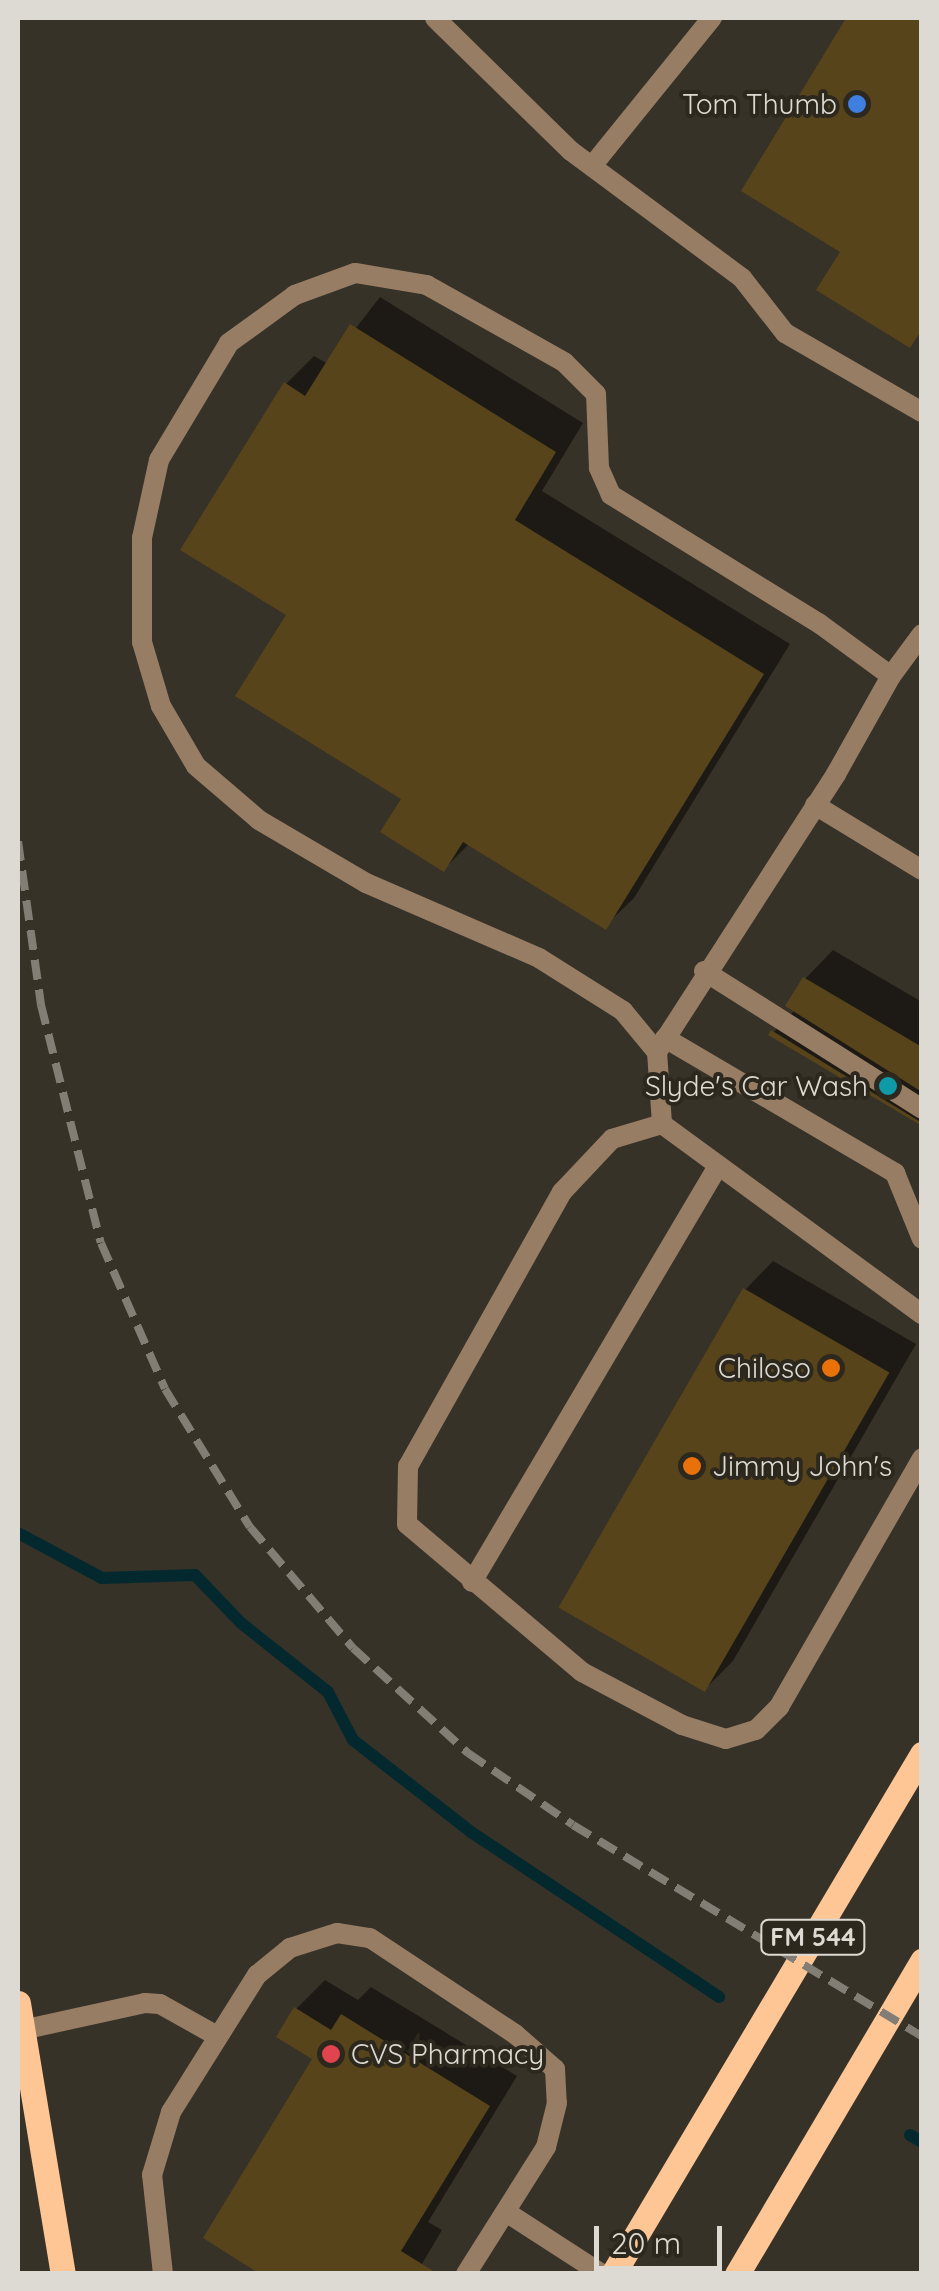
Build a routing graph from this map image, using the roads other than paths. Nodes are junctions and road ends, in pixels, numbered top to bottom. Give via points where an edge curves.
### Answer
1 (435, 18) edge
2 (712, 18) edge
3 (592, 166) junction
4 (922, 412) edge
5 (922, 634) edge
6 (891, 676) junction
7 (815, 805) junction
8 (922, 870) edge
9 (704, 971) junction
10 (661, 1045) junction
11 (922, 1109) edge
12 (662, 1124) junction
13 (717, 1167) junction
14 (922, 1239) edge
15 (922, 1314) edge
16 (922, 1458) edge
17 (472, 1582) junction
18 (922, 1754) edge
19 (922, 1961) edge
20 (18, 2004) edge
21 (20, 2031) edge
22 (216, 2036) junction
23 (506, 2212) junction
24 (63, 2274) edge
25 (163, 2274) edge
26 (466, 2274) edge
27 (602, 2274) edge
28 (613, 2274) edge
29 (737, 2274) edge

1 - 3 lane
2 - 3 lane
3 - 4 lane via 742,278 785,333
5 - 6 lane
6 - 7 lane
6 - 10 lane via 820,624 611,495 598,468 596,394 564,362 428,284 355,273 296,295 229,343 159,460 142,538 142,642 161,706 196,766 260,820 366,883 539,958 623,1011
7 - 8 lane
7 - 9 lane
9 - 10 lane
9 - 11 lane
10 - 12 lane
10 - 14 lane via 896,1173
12 - 13 lane
12 - 17 lane via 612,1139 562,1192 408,1466 407,1524
13 - 15 lane
13 - 17 lane
16 - 17 lane via 779,1707 756,1730 726,1739 682,1725 582,1672
18 - 28 main road, FM 544 / FM 544
19 - 29 main road
20 - 21 main road
21 - 22 lane via 160,2004
21 - 24 main road
22 - 23 lane via 258,1976 290,1948 337,1933 370,1938 516,2034 555,2070 558,2103 546,2148
22 - 25 lane via 159,2140 153,2208
23 - 26 lane
23 - 27 lane

